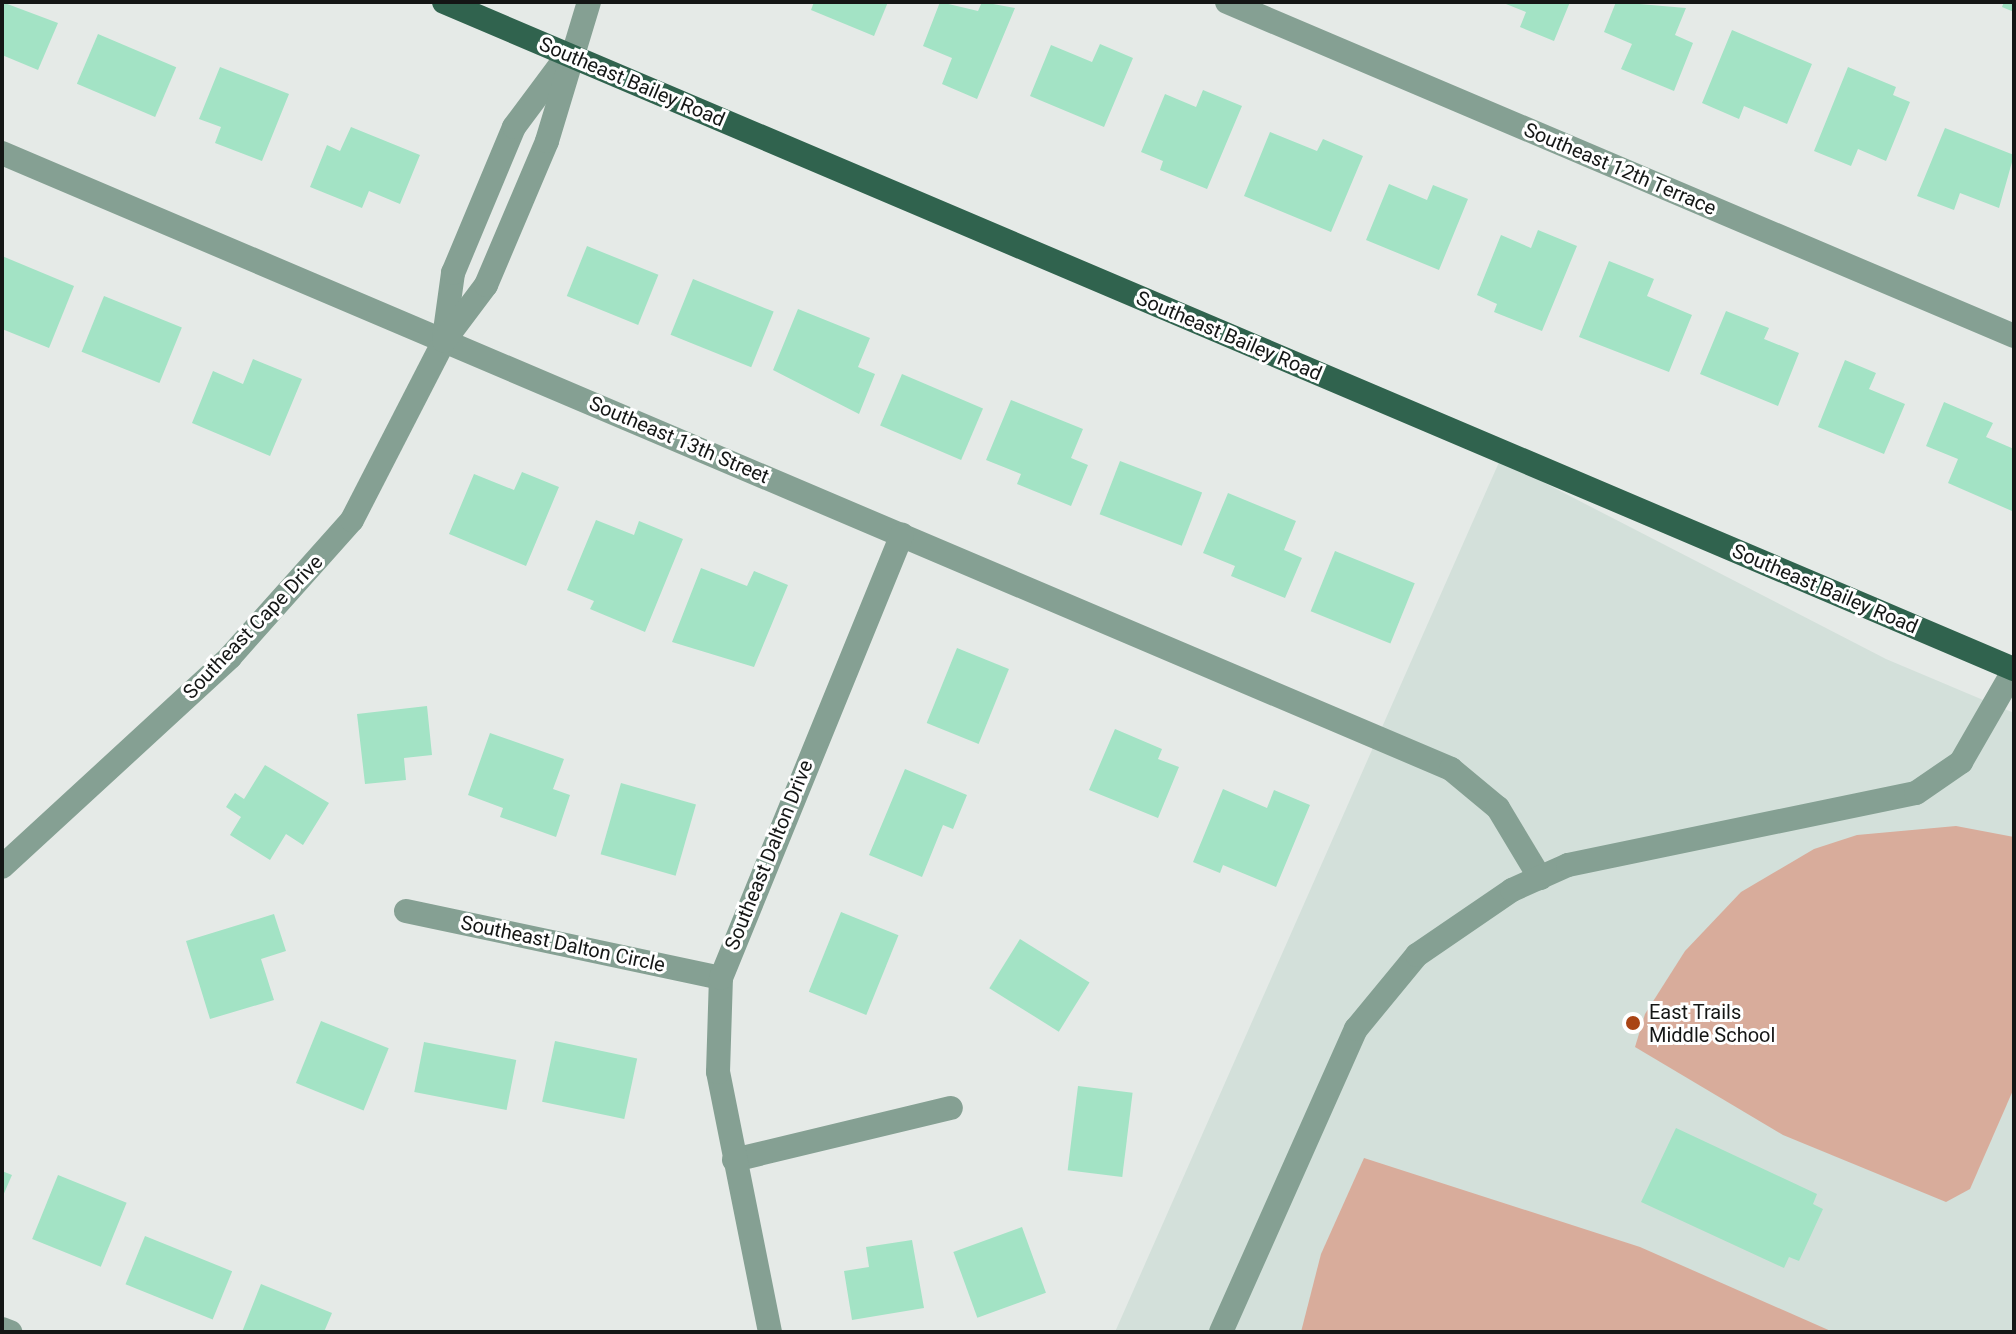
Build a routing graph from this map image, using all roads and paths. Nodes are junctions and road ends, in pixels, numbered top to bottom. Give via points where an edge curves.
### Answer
1 (444, 2) edge
2 (589, 2) edge
3 (1227, 2) edge
4 (567, 55) junction
5 (2, 153) edge
6 (2014, 336) edge
7 (444, 341) junction
8 (902, 534) junction
9 (2014, 669) edge
10 (2, 867) edge
11 (1540, 878) junction
12 (406, 911) dead end
13 (721, 978) junction
14 (951, 1108) dead end
15 (734, 1160) junction
16 (2, 1329) edge
17 (10, 1332) edge
18 (770, 1332) edge
19 (1221, 1332) edge

1 - 4 main road, Southeast Bailey Road
2 - 4 street, Southeast Cape Drive
3 - 6 street, Southeast 12th Terrace
4 - 7 street, Southeast Cape Drive via 547,141 486,285
4 - 7 street, Southeast Cape Drive via 514,127 453,273
4 - 9 main road, Southeast Bailey Road
5 - 7 street, Southeast 13th Street
7 - 8 street, Southeast 13th Street
7 - 10 street, Southeast Cape Drive via 352,520 299,584 230,657
8 - 11 street, Southeast 13th Street via 1356,728 1480,789
8 - 13 street, Southeast Dalton Drive
9 - 11 street via 1961,762 1916,793 1635,848
11 - 19 street via 1417,955 1371,1008 1334,1073
12 - 13 street, Southeast Dalton Circle
13 - 15 street, Southeast Dalton Drive via 718,1072
14 - 15 street
15 - 18 street, Southeast Dalton Drive
16 - 17 street

